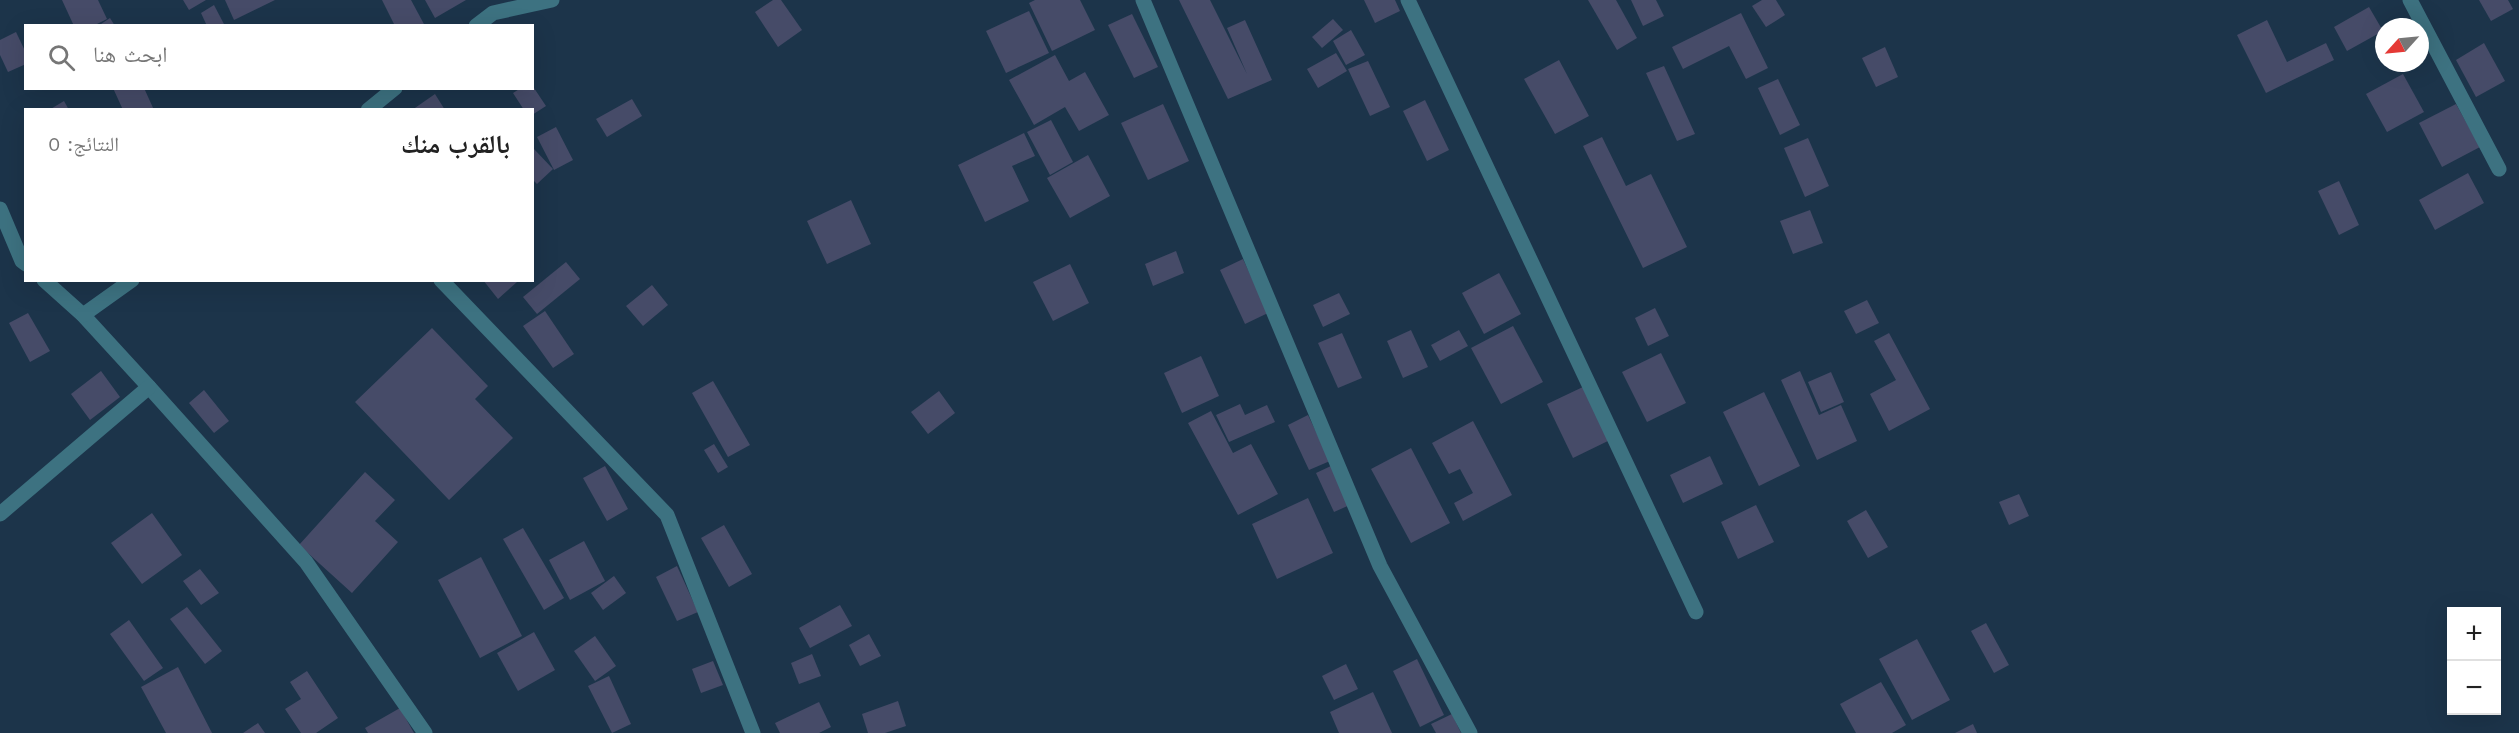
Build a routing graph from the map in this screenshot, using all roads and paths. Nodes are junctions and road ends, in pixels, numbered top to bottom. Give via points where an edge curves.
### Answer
1 (552, 0) edge
2 (1143, 0) edge
3 (1408, 0) edge
4 (2410, 0) edge
5 (516, 4) edge
6 (479, 24) edge
7 (393, 90) edge
8 (370, 108) edge
9 (2499, 168) dead end
10 (0, 209) edge
11 (24, 262) edge
12 (46, 282) edge
13 (129, 282) edge
14 (443, 282) edge
15 (83, 315) junction
16 (149, 387) junction
17 (0, 514) edge
18 (1696, 612) dead end
19 (425, 733) edge
20 (753, 733) edge
21 (1470, 733) edge

1 - 5 street
2 - 21 street via 1380,566
3 - 18 street
4 - 9 street
5 - 6 street
7 - 8 street
10 - 11 street
12 - 15 street
13 - 15 street
14 - 20 street via 668,515
15 - 16 street
16 - 17 street
16 - 19 street via 306,562

